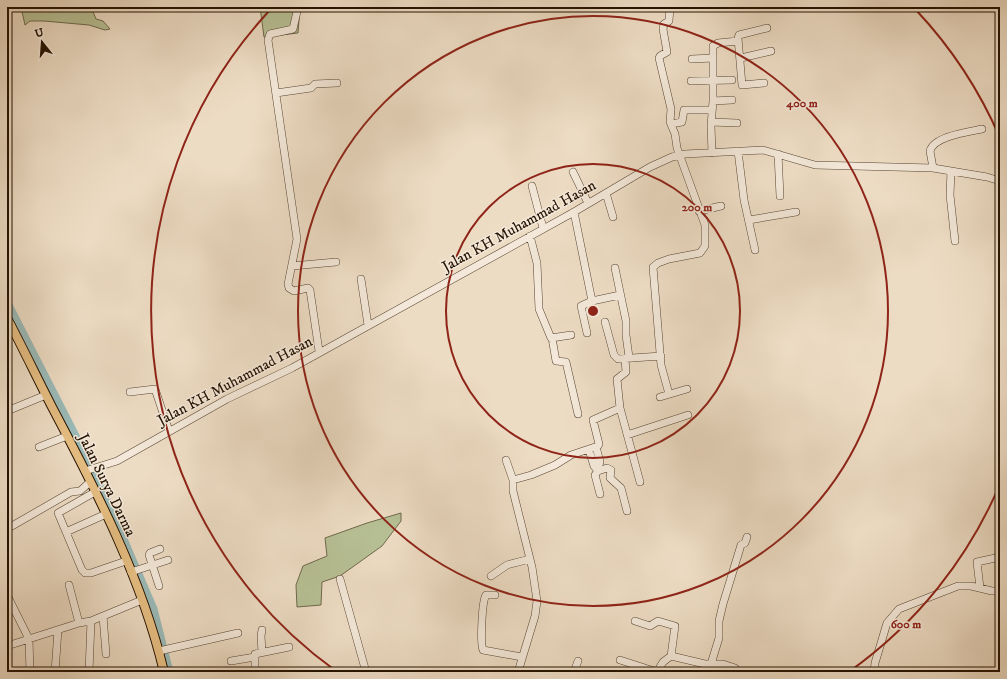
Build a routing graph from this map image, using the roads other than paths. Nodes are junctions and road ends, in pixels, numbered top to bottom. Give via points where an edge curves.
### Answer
1 (298, 7) edge
2 (670, 7) edge
3 (767, 28) dead end
4 (738, 41) junction
5 (771, 51) dead end
6 (713, 58) junction
7 (741, 58) junction
8 (692, 59) dead end
9 (691, 80) dead end
10 (732, 80) dead end
11 (713, 81) junction
12 (337, 83) dead end
13 (764, 83) dead end
14 (276, 93) junction
15 (713, 100) junction
16 (732, 100) dead end
17 (712, 110) junction
18 (711, 122) junction
19 (737, 123) dead end
20 (671, 124) junction
21 (982, 129) dead end
22 (738, 151) junction
23 (712, 153) junction
24 (778, 154) junction
25 (680, 155) junction
26 (933, 168) junction
27 (573, 172) dead end
28 (951, 172) junction
29 (1000, 181) edge
30 (532, 186) dead end
31 (606, 193) junction
32 (780, 196) dead end
33 (588, 203) junction
34 (721, 206) dead end
35 (699, 211) junction
36 (574, 212) junction
37 (796, 212) dead end
38 (613, 217) dead end
39 (749, 220) junction
40 (543, 228) junction
41 (530, 236) junction
42 (955, 241) dead end
43 (754, 250) dead end
44 (336, 262) dead end
45 (292, 266) junction
46 (615, 268) dead end
47 (361, 279) dead end
48 (620, 295) junction
49 (592, 300) junction
50 (7, 318) edge
51 (605, 322) dead end
52 (368, 325) junction
53 (587, 333) dead end
54 (571, 335) dead end
55 (552, 338) junction
56 (319, 351) junction
57 (661, 356) junction
58 (627, 358) junction
59 (686, 389) dead end
60 (130, 392) dead end
61 (669, 394) junction
62 (46, 395) junction
63 (660, 397) dead end
64 (620, 408) junction
65 (7, 411) edge
66 (578, 414) dead end
67 (688, 415) dead end
68 (168, 431) junction
69 (627, 435) junction
70 (67, 436) junction
71 (39, 446) dead end
72 (596, 446) junction
73 (589, 450) junction
74 (506, 460) dead end
75 (87, 470) junction
76 (597, 470) junction
77 (513, 480) junction
78 (90, 482) junction
79 (640, 482) dead end
80 (95, 492) junction
81 (600, 494) dead end
82 (627, 510) dead end
83 (106, 514) junction
84 (12, 526) dead end
85 (66, 532) junction
86 (747, 537) dead end
87 (160, 549) dead end
88 (1000, 557) edge
89 (530, 559) junction
90 (168, 560) dead end
91 (126, 561) junction
92 (149, 566) junction
93 (134, 571) junction
94 (491, 576) dead end
95 (340, 579) dead end
96 (69, 585) dead end
97 (159, 586) dead end
98 (980, 588) junction
99 (1000, 591) edge
100 (7, 595) edge
101 (496, 595) dead end
102 (142, 600) junction
103 (103, 616) junction
104 (91, 621) junction
105 (634, 622) dead end
106 (79, 623) junction
107 (58, 630) junction
108 (262, 630) dead end
109 (238, 633) dead end
110 (29, 638) junction
111 (7, 646) edge
112 (289, 647) dead end
113 (163, 650) junction
114 (262, 652) junction
115 (106, 654) dead end
116 (671, 656) junction
117 (255, 657) junction
118 (522, 658) junction
119 (620, 660) dead end
120 (231, 661) dead end
121 (578, 661) dead end
122 (711, 664) junction
123 (735, 668) dead end
124 (30, 672) edge
125 (55, 672) edge
126 (88, 672) edge
127 (164, 672) edge
128 (255, 672) edge
129 (366, 672) edge
130 (518, 672) edge
131 (574, 672) edge
132 (657, 672) edge
133 (874, 672) edge

1 - 14 street via 293,29 274,32 268,38
2 - 20 street via 669,21 664,24 663,29 667,52 659,58
3 - 4 street via 739,36
4 - 6 street via 714,45
4 - 7 street
5 - 7 street
6 - 8 street
6 - 11 street
7 - 13 street via 742,85
9 - 11 street
10 - 11 street
11 - 15 street
12 - 14 street via 315,84 311,88
14 - 45 street via 297,239
15 - 16 street
15 - 17 street
17 - 18 street
17 - 20 street via 684,110 682,122
18 - 19 street
18 - 23 street
20 - 25 street
21 - 26 street via 948,137 934,144 930,151
22 - 23 street, Jalan KH Muhammad Hasan
22 - 24 street, Jalan KH Muhammad Hasan via 763,150
22 - 39 street
23 - 25 street, Jalan KH Muhammad Hasan
24 - 26 street, Jalan KH Muhammad Hasan via 815,165
24 - 32 street
25 - 31 street, Jalan KH Muhammad Hasan via 650,168
25 - 35 street
26 - 28 street, Jalan KH Muhammad Hasan
27 - 33 street
28 - 29 street, Jalan KH Muhammad Hasan via 969,173
28 - 42 street via 950,194
30 - 40 street
31 - 33 street, Jalan KH Muhammad Hasan
31 - 38 street
33 - 36 street, Jalan KH Muhammad Hasan
34 - 35 street
35 - 57 street via 705,225 703,251 658,263 653,267
36 - 40 street, Jalan KH Muhammad Hasan
36 - 49 street
37 - 39 street
39 - 43 street
40 - 41 street, Jalan KH Muhammad Hasan
41 - 52 street, Jalan KH Muhammad Hasan
41 - 55 street via 537,263 539,310
44 - 45 street
45 - 56 street via 289,288 294,291 308,288 310,290
46 - 48 street
47 - 52 street
48 - 49 street
48 - 58 street via 626,318
49 - 53 street via 581,306
50 - 62 main road, Jalan Surya Darma
51 - 58 street via 614,356 618,359
52 - 56 street, Jalan KH Muhammad Hasan
54 - 55 street
55 - 66 street via 556,361 566,362
56 - 68 street, Jalan KH Muhammad Hasan via 292,368
57 - 58 street
57 - 61 street via 662,372
58 - 64 street via 626,372 617,379
59 - 61 street
60 - 68 street via 155,389
61 - 63 street
62 - 65 street
62 - 70 main road, Jalan Surya Darma
64 - 69 street
64 - 72 street via 593,420 599,444
67 - 69 street
68 - 75 street, Jalan KH Muhammad Hasan via 117,461
69 - 79 street
70 - 71 street
70 - 75 main road, Jalan Surya Darma
72 - 73 street
72 - 76 street via 600,462
73 - 76 street
73 - 77 street
74 - 77 street
75 - 78 main road, Jalan Surya Darma
76 - 81 street via 595,475
76 - 82 street via 612,470 610,478 621,488
77 - 89 street
78 - 80 main road, Jalan Surya Darma
78 - 84 street via 80,491 71,492
80 - 83 main road, Jalan Surya Darma
80 - 85 street via 59,512
83 - 85 street
83 - 91 main road, Jalan Surya Darma
85 - 91 street via 85,573
86 - 122 street via 745,544 741,545 723,604 719,638
87 - 92 street via 149,554
88 - 98 street via 977,562
89 - 94 street via 507,565
89 - 118 street via 537,607
90 - 92 street
91 - 93 main road, Jalan Surya Darma
92 - 93 street
92 - 97 street
93 - 102 main road, Jalan Surya Darma
95 - 129 street
96 - 106 street
98 - 99 street
98 - 133 street via 958,586 899,609 887,623
100 - 110 street
101 - 118 street via 488,594 484,597 481,613 482,650
102 - 103 street
102 - 113 main road, Jalan Surya Darma
103 - 104 street
103 - 115 street
104 - 106 street
104 - 126 street
105 - 116 street via 650,626 658,621 674,626
106 - 107 street
107 - 110 street
107 - 125 street
108 - 114 street
109 - 113 street
110 - 111 street
110 - 124 street
112 - 114 street
113 - 127 main road, Jalan Surya Darma
114 - 117 street via 255,654
116 - 122 street
116 - 132 street via 663,662
117 - 120 street
117 - 128 street
118 - 130 street
119 - 132 street
121 - 131 street
122 - 123 street

